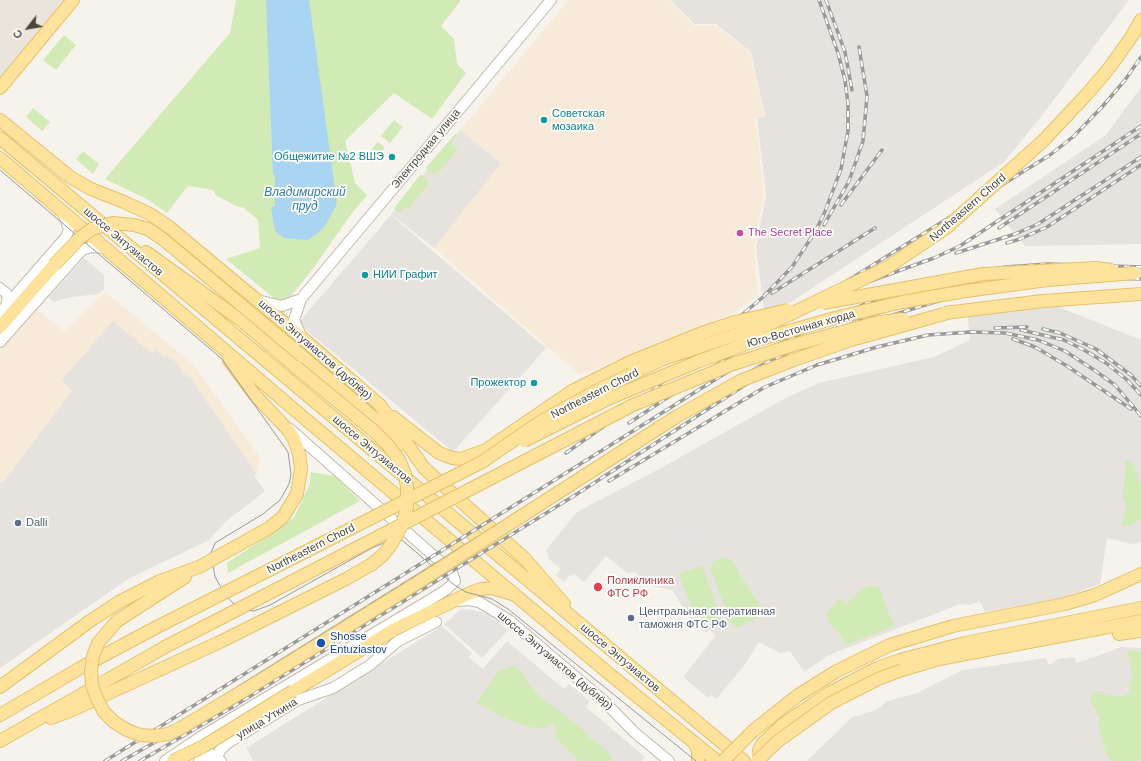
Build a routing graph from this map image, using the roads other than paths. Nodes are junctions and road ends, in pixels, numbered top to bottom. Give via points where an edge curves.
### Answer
1 (73, 0) edge
2 (552, 0) edge
3 (1141, 20) edge
4 (0, 88) edge
5 (1, 120) edge
6 (0, 138) edge
7 (0, 158) edge
8 (63, 212) junction
9 (108, 229) junction
10 (104, 248) junction
11 (1138, 273) edge
12 (1, 288) edge
13 (1141, 294) edge
14 (301, 299) junction
15 (257, 300) junction
16 (3, 309) edge
17 (951, 312) junction
18 (0, 327) edge
19 (301, 337) junction
20 (212, 339) junction
21 (0, 342) edge
22 (299, 361) junction
23 (380, 405) junction
24 (279, 420) junction
25 (482, 462) junction
26 (424, 468) junction
27 (199, 567) junction
28 (1138, 576) edge
29 (517, 596) junction
30 (448, 602) junction
31 (1141, 608) edge
32 (1141, 621) edge
33 (436, 622) dead end
34 (587, 630) junction
35 (1141, 631) edge
36 (1085, 632) junction
37 (1041, 639) junction
38 (965, 643) junction
39 (0, 687) edge
40 (0, 715) edge
41 (20, 729) junction
42 (0, 740) edge
43 (694, 742) junction
44 (180, 750) junction
45 (216, 760) edge
46 (164, 761) edge
47 (173, 761) edge
48 (199, 761) edge
49 (669, 761) edge
50 (698, 761) edge
51 (717, 761) edge
52 (723, 761) edge
53 (744, 761) edge
54 (756, 761) edge
55 (760, 761) edge

1 - 4 main road
2 - 14 street, Электродная улица
3 - 25 main road, Northeastern Chord, bridge via 1110,67 1044,140 970,208 924,245 888,267 774,322 663,359 596,391 540,422
5 - 15 main road, шоссе Энтузиастов (дублёр) via 70,177 91,189 150,214 169,227
6 - 9 main road, шоссе Энтузиастов
7 - 8 main road, шоссе Энтузиастов
8 - 10 main road, шоссе Энтузиастов
8 - 16 street via 69,229 66,237
9 - 22 main road via 152,256
9 - 34 main road, шоссе Энтузиастов
10 - 20 main road, шоссе Энтузиастов
10 - 21 street via 91,247 82,250
11 - 23 main road, bridge via 1096,268 983,274 735,322 630,362 572,391 486,450 461,459 439,453
11 - 25 main road, Юго-Восточная хорда, bridge via 1047,280 902,302 754,341 610,398
12 - 16 street via 8,297
13 - 17 main road, Northeastern Chord, bridge via 1043,301
14 - 15 street, Электродная улица via 282,306
14 - 19 street, Электродная улица via 294,320
15 - 19 main road, шоссе Энтузиастов (дублёр)
17 - 27 main road, bridge via 852,340 740,381 676,417 416,584 181,728 155,736 140,735 127,730 104,712 92,685 93,656 98,643 117,621
17 - 41 main road, Northeastern Chord, bridge via 876,323 793,345 733,364 633,405 165,647
18 - 22 main road, bridge via 81,237 102,225 125,223 148,229 164,240
19 - 23 main road, шоссе Энтузиастов (дублёр)
20 - 24 main road via 254,394
20 - 29 main road, шоссе Энтузиастов
22 - 26 main road via 375,419
22 - 41 main road, bridge via 375,432 399,460 408,488 407,507 402,525 391,545 372,564 346,579 229,638 70,711
23 - 26 main road, шоссе Энтузиастов (дублёр)
24 - 27 main road, bridge via 294,439 299,454 301,469 297,494 291,507 269,528
24 - 44 street via 452,572 455,581 446,590
25 - 40 main road, Northeastern Chord, bridge via 155,628
26 - 34 main road, шоссе Энтузиастов (дублёр) via 525,559
27 - 39 main road via 160,581 119,602
28 - 52 main road, bridge via 1095,595 1065,604 953,626 890,645 836,672 797,696 753,731
29 - 30 main road via 492,588 482,589
29 - 43 main road, шоссе Энтузиастов
30 - 47 main road, bridge via 395,629 204,746
30 - 49 street, шоссе Энтузиастов (дублёр) via 480,602 509,620 603,700 647,744
31 - 38 main road
32 - 36 main road
33 - 45 street, улица Уткина via 398,641 370,664 333,688 298,700 228,743 220,750
34 - 53 main road, шоссе Энтузиастов
35 - 36 main road via 1122,634
36 - 37 main road
37 - 38 main road
37 - 54 main road, bridge via 938,659 878,679 831,704 778,741
38 - 55 main road via 900,660 851,680 770,735 760,750
41 - 42 main road, Northeastern Chord
43 - 50 main road via 698,751
43 - 51 main road, шоссе Энтузиастов
44 - 45 street via 200,749
44 - 46 street
45 - 48 street

